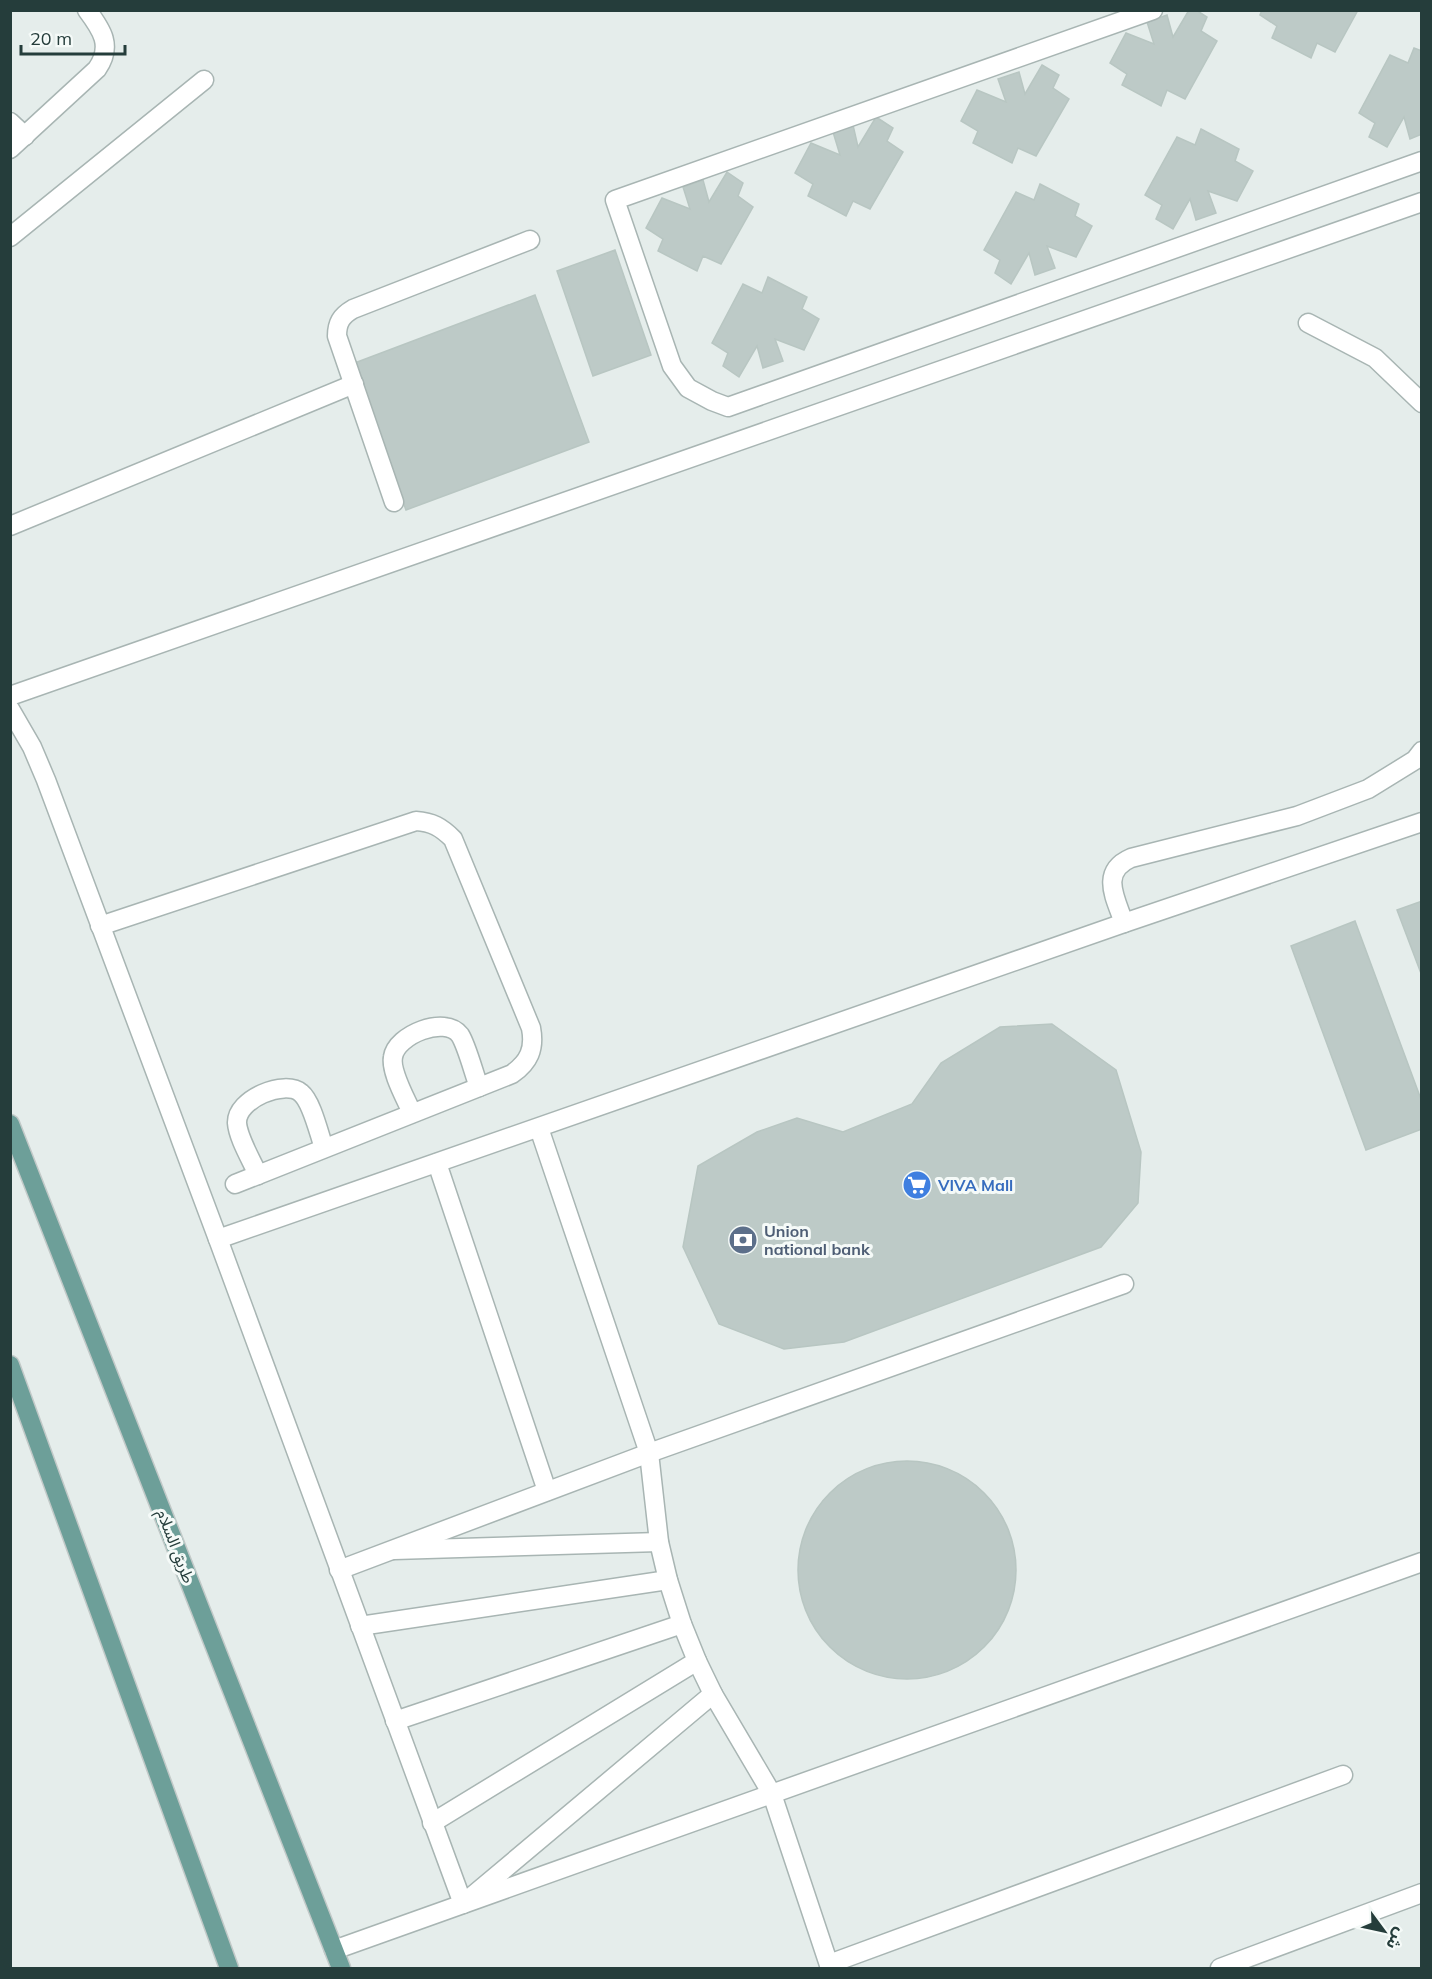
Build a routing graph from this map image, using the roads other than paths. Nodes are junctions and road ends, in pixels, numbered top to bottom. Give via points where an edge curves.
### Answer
1 (87, 10) edge
2 (1153, 10) edge
3 (204, 80) dead end
4 (10, 122) edge
5 (25, 136) junction
6 (10, 149) edge
7 (1422, 161) edge
8 (1422, 202) edge
9 (10, 237) edge
10 (530, 240) dead end
11 (1308, 323) dead end
12 (354, 384) junction
13 (1422, 403) edge
14 (394, 502) dead end
15 (10, 526) edge
16 (10, 696) edge
17 (10, 709) edge
18 (1422, 751) edge
19 (1422, 822) edge
20 (1124, 923) junction
21 (100, 926) junction
22 (479, 1087) junction
23 (412, 1113) junction
24 (10, 1124) edge
25 (539, 1128) junction
26 (324, 1148) junction
27 (437, 1163) junction
28 (258, 1175) junction
29 (235, 1184) dead end
30 (218, 1239) junction
31 (1124, 1284) dead end
32 (10, 1365) edge
33 (649, 1453) junction
34 (547, 1491) junction
35 (659, 1542) junction
36 (392, 1551) junction
37 (1422, 1562) edge
38 (339, 1570) junction
39 (668, 1580) junction
40 (682, 1624) junction
41 (360, 1626) junction
42 (697, 1661) junction
43 (713, 1694) junction
44 (395, 1721) junction
45 (1343, 1775) dead end
46 (772, 1794) junction
47 (432, 1823) junction
48 (1422, 1893) edge
49 (463, 1904) junction
50 (334, 1950) junction
51 (1249, 1963) edge
52 (829, 1966) edge
53 (229, 1968) edge
54 (341, 1968) edge
55 (1220, 1968) edge

1 - 5 street via 104,39 103,60
2 - 7 street via 615,200 672,366 688,388 728,407
3 - 9 street
4 - 5 street
5 - 6 street
8 - 16 street
10 - 12 street via 345,314 339,321 337,336
11 - 13 street via 1375,358
12 - 14 street
12 - 15 street
17 - 21 street via 46,780
18 - 20 street via 1415,760 1368,789 1307,812 1122,862 1112,880
19 - 20 street
20 - 25 street
21 - 22 street via 402,825 430,822 453,839 531,1028 532,1050 521,1068
21 - 30 street
22 - 23 street
22 - 23 street via 461,1036 454,1029 436,1026 402,1039 392,1062
23 - 26 street
24 - 50 main road, طريق السلام
25 - 27 street
25 - 33 street
26 - 28 street
26 - 28 street via 300,1091 282,1088 248,1101 237,1124
27 - 30 street
27 - 34 street
28 - 29 street
30 - 38 street
31 - 33 street
32 - 53 main road
33 - 34 street
33 - 35 street
34 - 36 street
35 - 36 street
35 - 39 street
36 - 38 street
37 - 46 street
38 - 41 street
39 - 40 street
39 - 41 street
40 - 42 street
40 - 44 street
41 - 44 street
42 - 43 street
42 - 47 street
43 - 46 street
43 - 49 street
44 - 47 street
45 - 52 street
46 - 49 street
46 - 52 street
47 - 49 street
48 - 51 street
49 - 50 street
50 - 54 main road, طريق السلام
51 - 55 street

